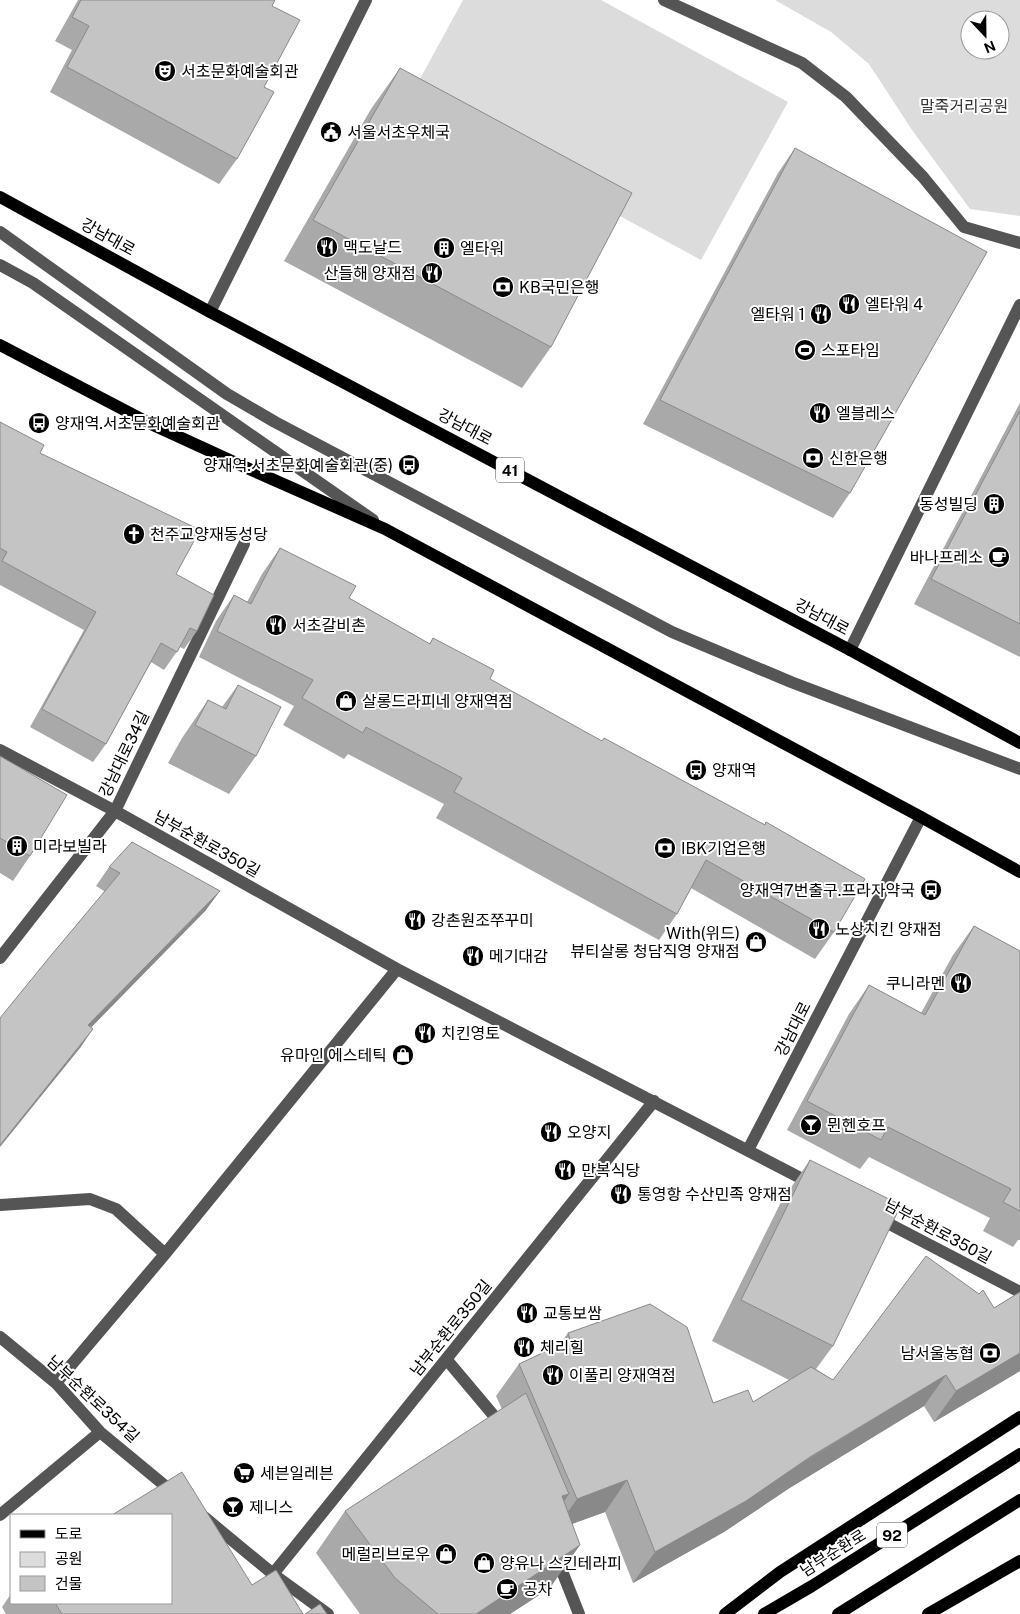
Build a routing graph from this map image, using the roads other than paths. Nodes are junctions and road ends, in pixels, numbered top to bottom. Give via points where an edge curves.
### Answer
1 (366, 0) edge
2 (664, 0) edge
3 (0, 196) edge
4 (0, 232) edge
5 (1020, 243) edge
6 (0, 264) edge
7 (1020, 305) edge
8 (210, 312) junction
9 (0, 345) edge
10 (386, 529) junction
11 (244, 544) dead end
12 (850, 650) junction
13 (1020, 743) edge
14 (0, 750) edge
15 (1020, 769) edge
16 (115, 811) junction
17 (921, 817) junction
18 (1020, 872) edge
19 (0, 958) edge
20 (397, 969) junction
21 (654, 1101) junction
22 (748, 1150) junction
23 (827, 1192) edge
24 (0, 1205) edge
25 (862, 1210) edge
26 (165, 1254) junction
27 (1020, 1292) edge
28 (0, 1337) edge
29 (447, 1360) junction
30 (56, 1383) junction
31 (1020, 1418) edge
32 (100, 1432) junction
33 (507, 1440) edge
34 (1020, 1454) edge
35 (183, 1500) edge
36 (1020, 1500) edge
37 (198, 1512) edge
38 (0, 1515) edge
39 (552, 1545) edge
40 (1020, 1561) edge
41 (273, 1574) junction
42 (328, 1614) edge
43 (579, 1614) edge
44 (725, 1614) edge
45 (764, 1614) edge
46 (838, 1614) edge
47 (928, 1614) edge

1 - 8 street
2 - 5 street via 802,64 846,97 922,177 964,228
3 - 8 main road, 강남대로 / 41
4 - 15 street via 227,394 672,632 791,682
6 - 10 street via 33,283
7 - 12 street
8 - 12 main road, 강남대로 / 41
9 - 10 main road via 152,424
10 - 17 main road
11 - 16 street, 강남대로34길
12 - 13 main road, 강남대로 / 41
14 - 16 street, 남부순환로350길
16 - 19 street, 강남대로34길
16 - 20 street, 남부순환로350길
17 - 18 main road
17 - 22 street, 강남대로
20 - 21 street, 남부순환로350길
20 - 26 street
21 - 22 street, 남부순환로350길
21 - 29 street, 남부순환로350길
22 - 23 street, 남부순환로350길
24 - 26 street via 90,1199 116,1209
25 - 27 street, 남부순환로350길
26 - 30 street
28 - 30 street, 남부순환로354길
29 - 33 street via 500,1423
29 - 41 street, 남부순환로350길
30 - 32 street, 남부순환로354길
31 - 44 main road via 780,1572
32 - 35 street, 남부순환로354길
32 - 38 street
34 - 45 main road, 남부순환로 / 92
36 - 46 main road, 92
37 - 41 street
39 - 43 street
40 - 47 main road
41 - 42 street

